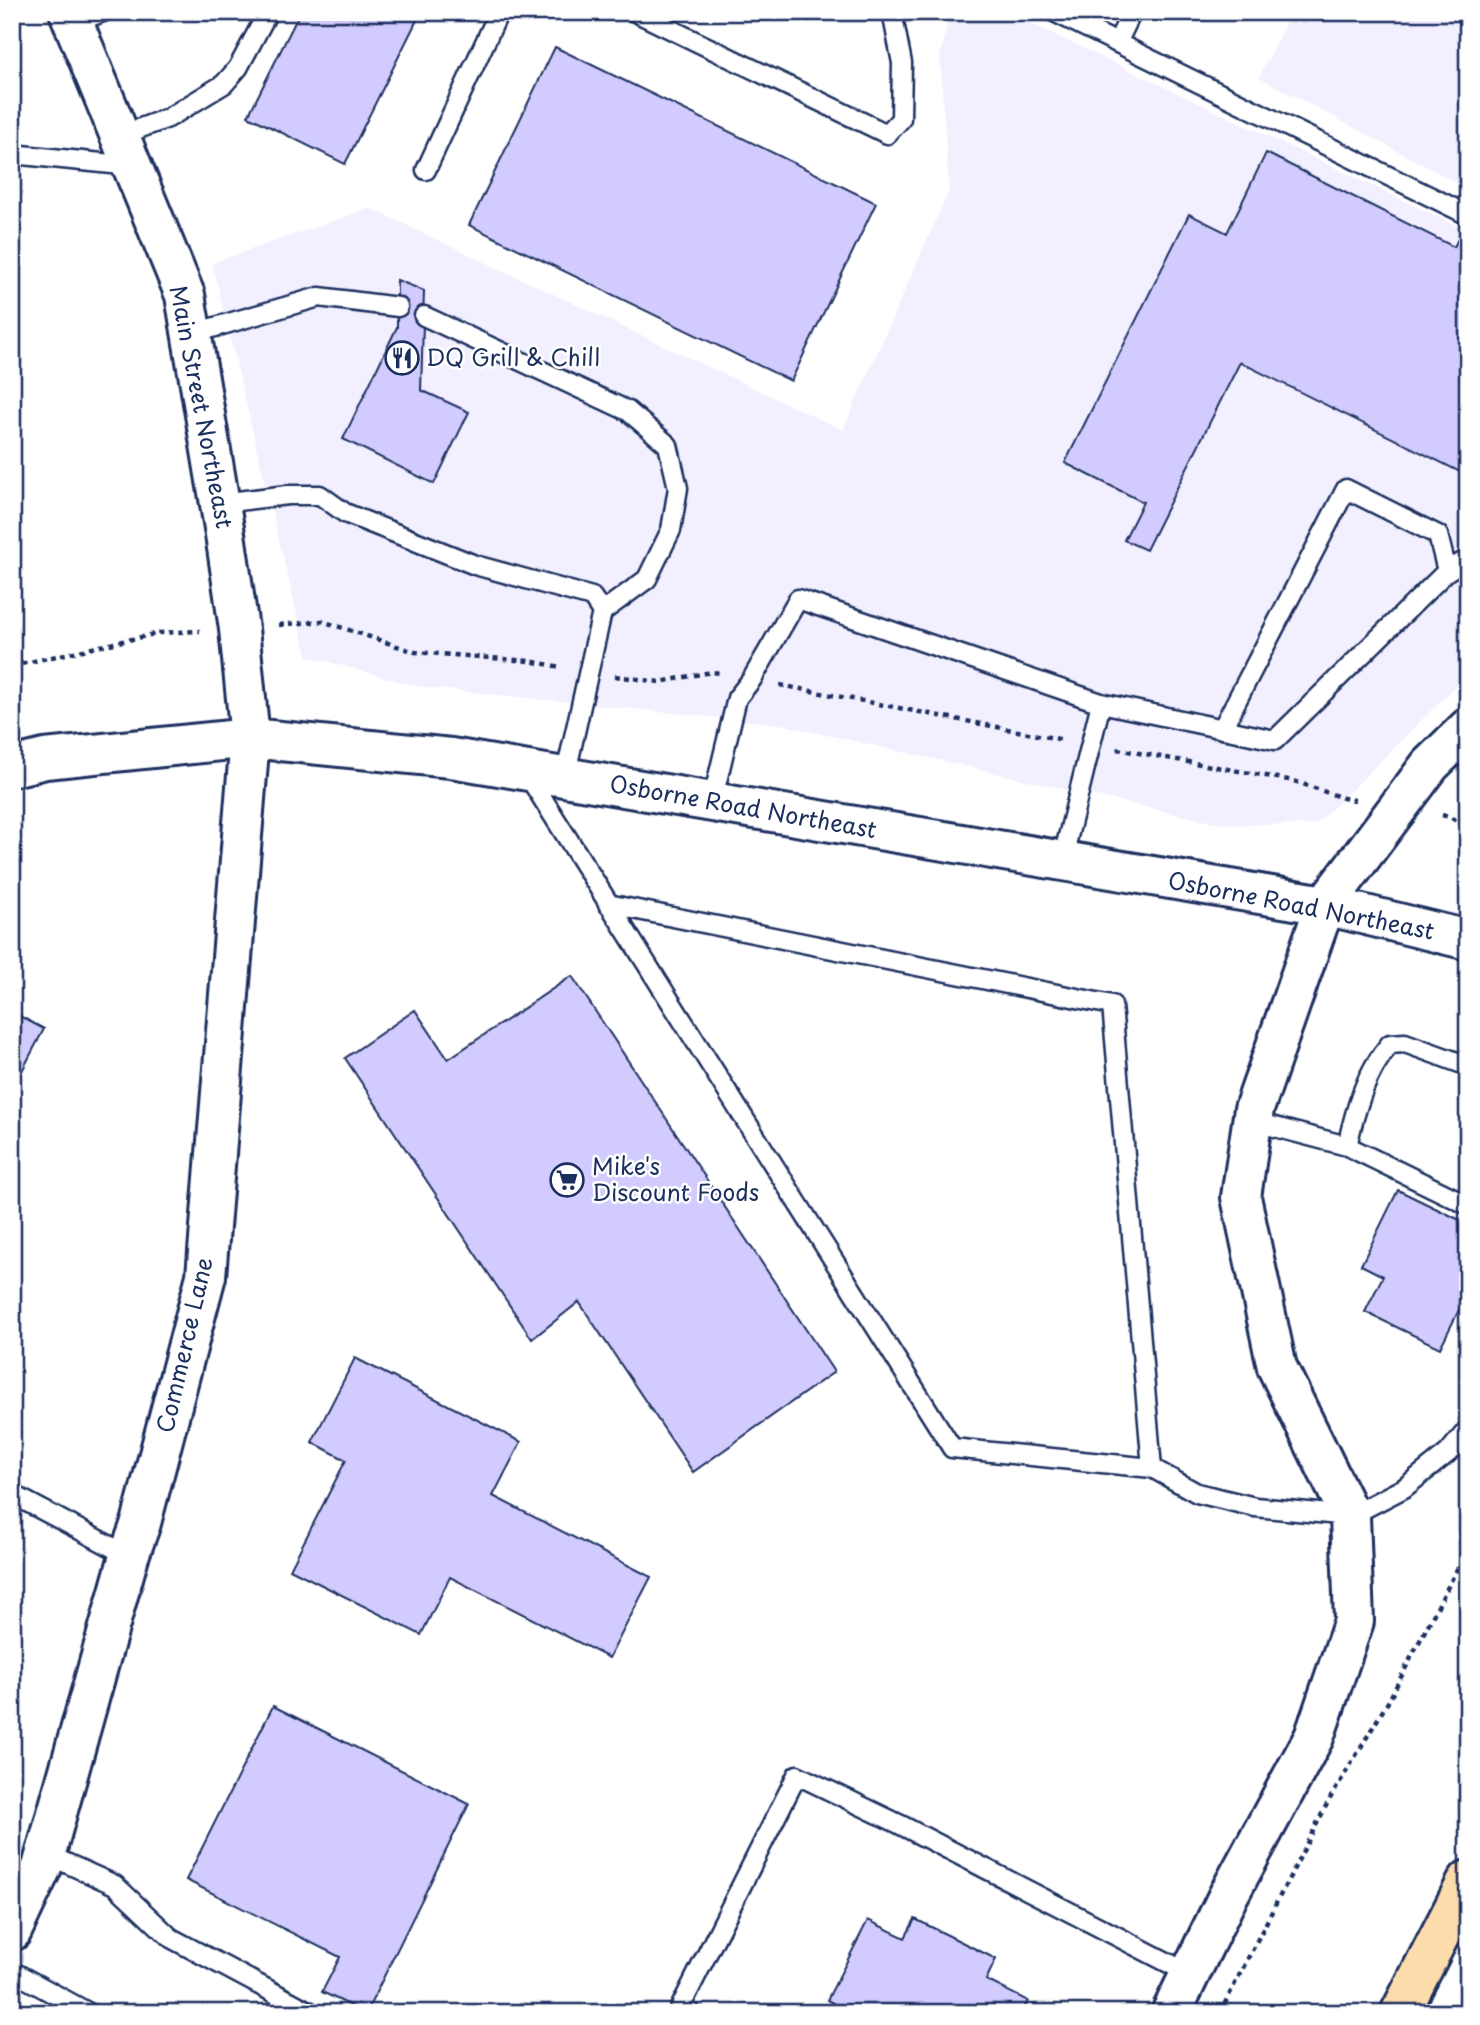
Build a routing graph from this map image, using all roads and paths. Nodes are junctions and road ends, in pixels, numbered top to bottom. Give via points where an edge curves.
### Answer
1 (268, 12) edge
2 (499, 12) edge
3 (635, 12) edge
4 (892, 12) edge
5 (1054, 12) edge
6 (1132, 12) edge
7 (82, 16) edge
8 (1116, 43) junction
9 (125, 151) junction
10 (12, 154) edge
11 (426, 170) dead end
12 (1468, 215) edge
13 (398, 307) dead end
14 (424, 316) dead end
15 (191, 334) junction
16 (220, 503) junction
17 (1468, 559) edge
18 (1447, 571) junction
19 (602, 612) junction
20 (239, 629) junction
21 (12, 666) edge
22 (589, 672) junction
23 (752, 679) junction
24 (1101, 703) junction
25 (1222, 729) junction
26 (250, 738) junction
27 (1458, 743) edge
28 (1091, 745) junction
29 (12, 767) edge
30 (526, 771) junction
31 (565, 777) junction
32 (1343, 797) dead end
33 (712, 802) junction
34 (1450, 817) dead end
35 (1468, 828) edge
36 (1062, 861) junction
37 (608, 904) junction
38 (1325, 905) junction
39 (1468, 940) edge
40 (1468, 1066) edge
41 (1252, 1121) junction
42 (1347, 1146) junction
43 (1468, 1205) edge
44 (1468, 1429) edge
45 (1152, 1468) junction
46 (12, 1494) edge
47 (1350, 1516) junction
48 (1468, 1548) edge
49 (129, 1556) junction
50 (46, 1854) junction
51 (1468, 1880) edge
52 (12, 1931) edge
53 (12, 1971) edge
54 (1191, 1974) junction
55 (89, 2013) edge
56 (312, 2013) edge
57 (691, 2013) edge
58 (1171, 2013) edge
59 (1220, 2013) edge
60 (1400, 2013) edge

1 - 9 lane via 238,68 224,83
2 - 11 lane
3 - 4 lane via 887,134 901,119 902,63
5 - 8 lane
6 - 8 lane
7 - 9 street, Main Street Northeast
8 - 12 lane
9 - 10 lane
9 - 15 street, Main Street Northeast via 185,295
13 - 15 lane via 319,297
14 - 19 lane via 628,411 668,445 678,488 671,530 647,579
15 - 16 street, Main Street Northeast
16 - 19 lane via 320,495 345,513 475,565 592,597
16 - 20 street, Main Street Northeast
17 - 18 lane
18 - 25 lane via 1275,740
18 - 25 lane via 1438,535 1346,489
19 - 22 lane
20 - 21 path via 159,633
20 - 22 path via 322,621 415,652 529,661
20 - 26 street, Main Street Northeast
22 - 23 path via 660,682 711,672
22 - 31 lane
23 - 24 lane via 798,599
23 - 28 path
23 - 33 lane via 737,698
24 - 25 lane
24 - 28 lane
26 - 29 street, Osborne Road Northeast
26 - 30 street, Osborne Road Northeast via 451,758
26 - 49 street, Commerce Lane via 206,1276
27 - 38 street via 1430,765
28 - 32 path via 1294,781
28 - 36 lane
30 - 31 street, Osborne Road Northeast
30 - 37 lane
31 - 33 street, Osborne Road Northeast
33 - 36 street, Osborne Road Northeast
34 - 35 path
36 - 38 street, Osborne Road Northeast
37 - 45 lane via 952,1448
37 - 45 lane via 1112,1005
38 - 39 street, Osborne Road Northeast
38 - 41 street
40 - 42 lane via 1405,1043 1390,1044 1377,1059 1355,1111
41 - 42 lane
41 - 47 street via 1241,1197 1277,1367
42 - 43 lane
44 - 47 lane via 1448,1453 1404,1488
45 - 47 lane via 1197,1493 1255,1507
46 - 49 lane
47 - 54 street via 1354,1621 1314,1737
48 - 59 path via 1388,1702 1328,1802
49 - 50 street, Commerce Lane
50 - 52 street, Commerce Lane
50 - 56 lane via 115,1885 171,1938
51 - 60 main road
53 - 55 lane
54 - 57 lane via 797,1775 680,2008
54 - 58 street

